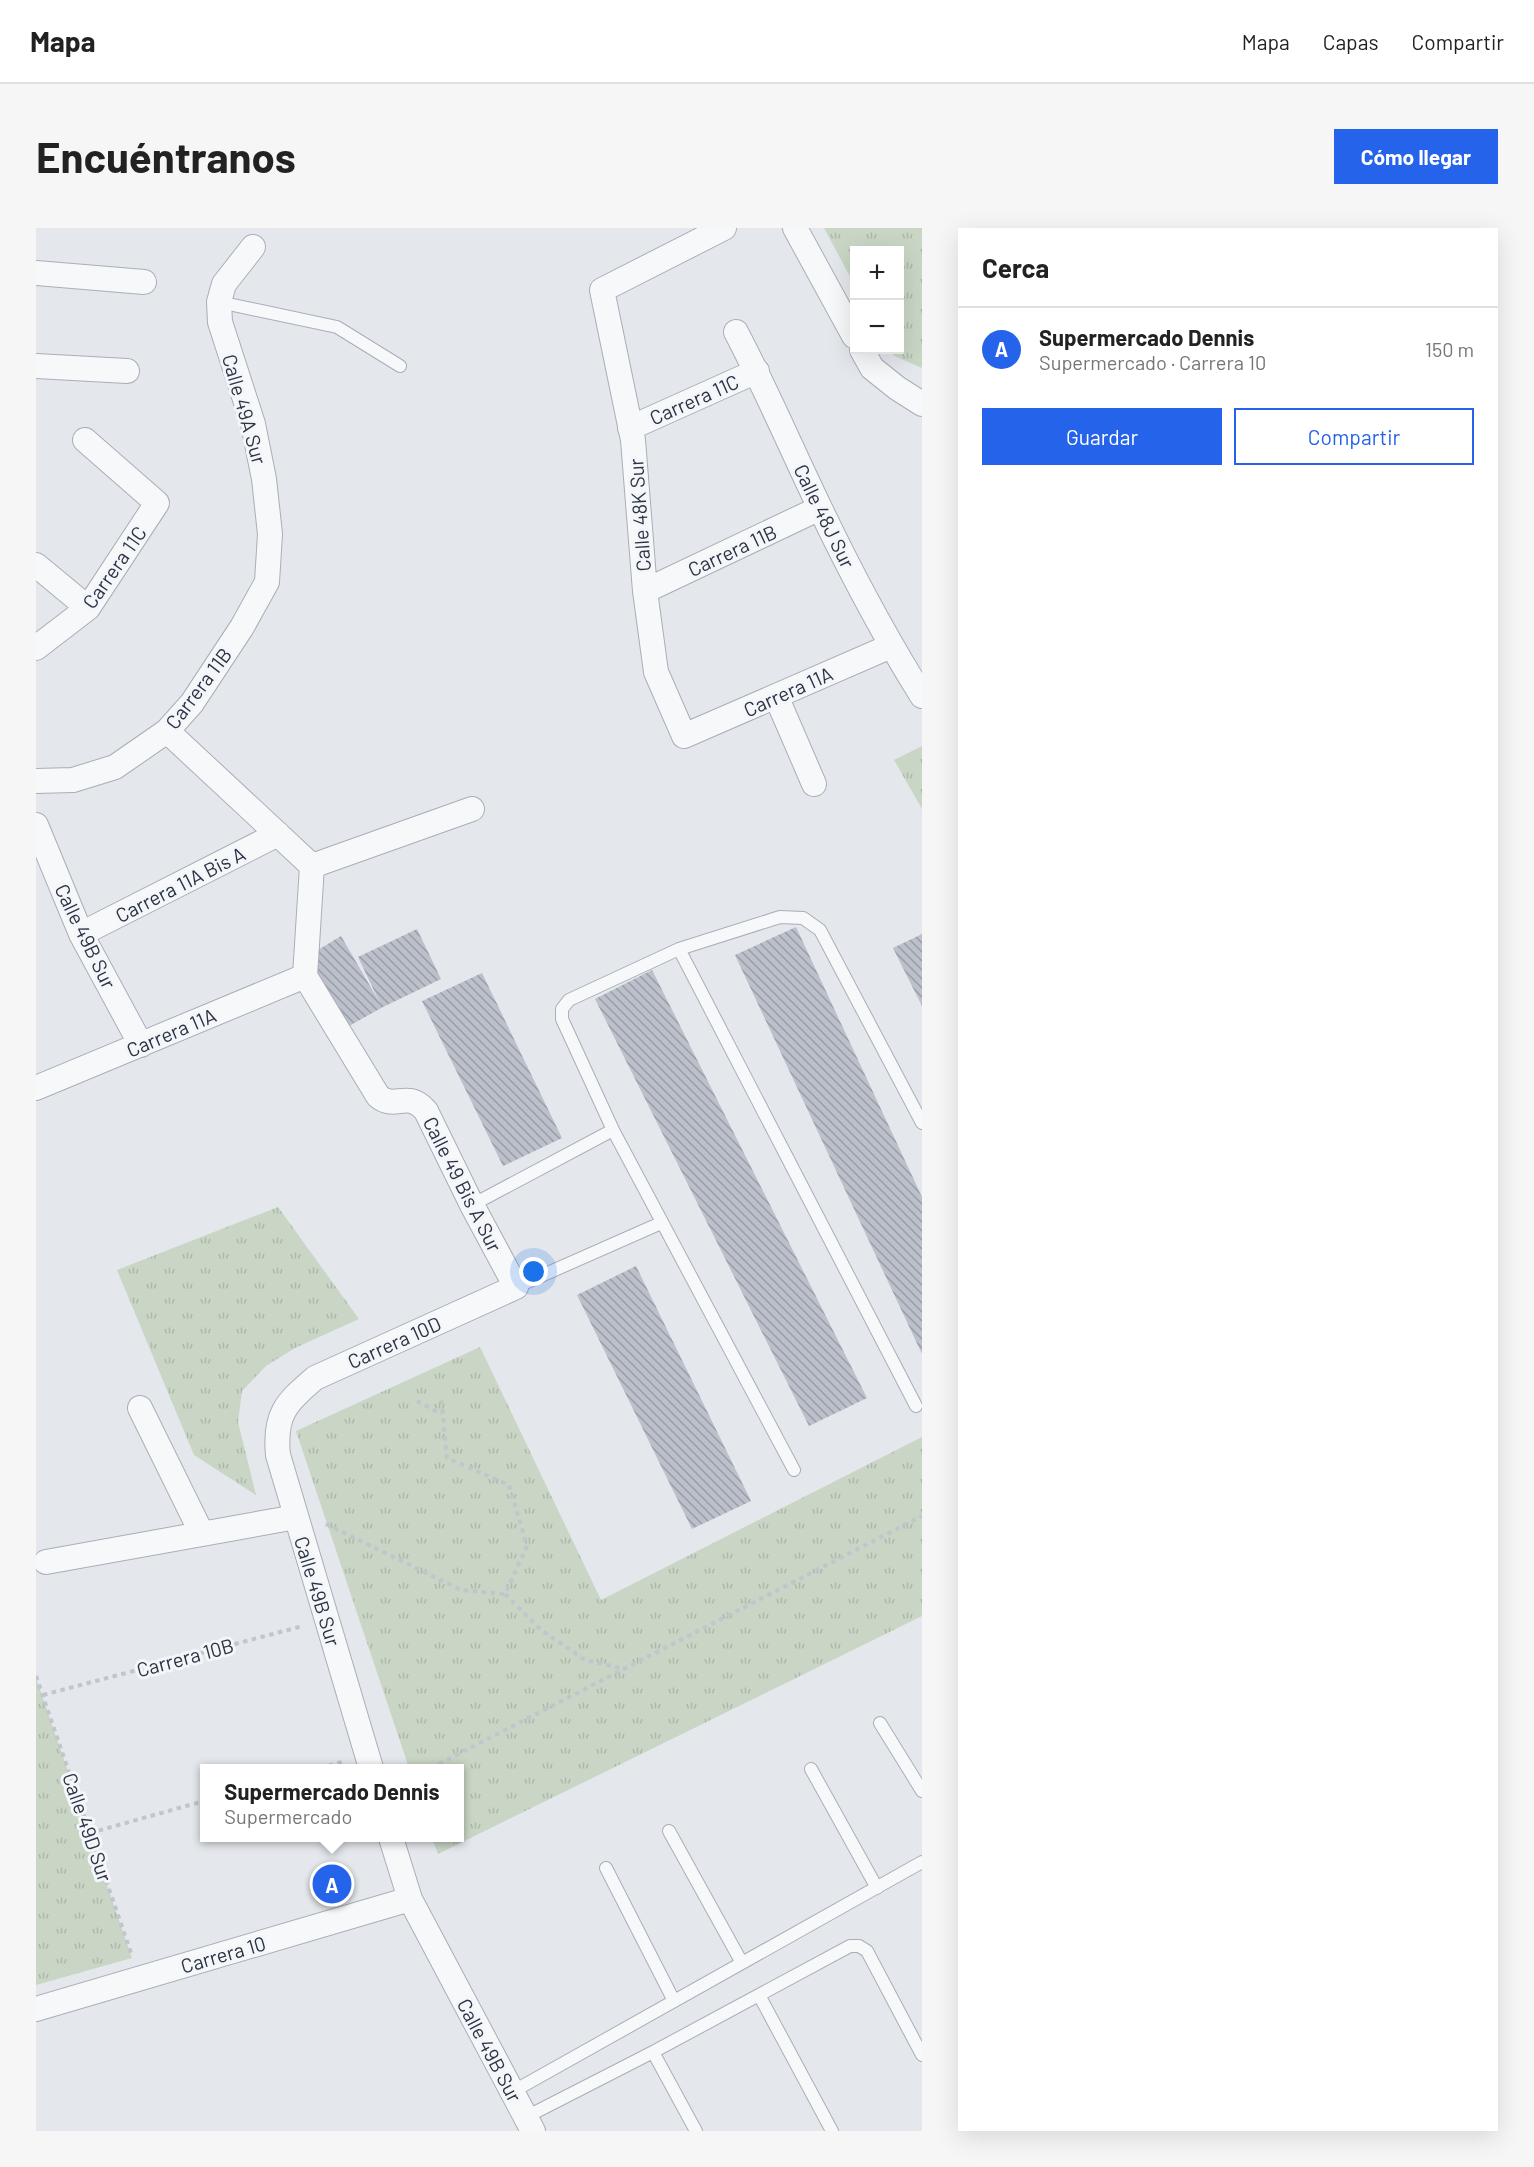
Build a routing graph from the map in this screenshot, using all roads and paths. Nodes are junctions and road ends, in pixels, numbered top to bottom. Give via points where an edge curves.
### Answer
1 (724, 228) edge
2 (795, 228) edge
3 (253, 247) dead end
4 (36, 273) edge
5 (144, 282) dead end
6 (219, 302) junction
7 (850, 327) edge
8 (736, 332) dead end
9 (864, 354) edge
10 (36, 366) edge
11 (400, 366) dead end
12 (127, 371) dead end
13 (757, 371) junction
14 (922, 404) edge
15 (630, 428) junction
16 (85, 440) dead end
17 (820, 508) junction
18 (36, 565) edge
19 (267, 582) joint
20 (645, 591) junction
21 (88, 608) junction
22 (891, 646) junction
23 (36, 648) edge
24 (776, 696) junction
25 (922, 696) edge
26 (167, 731) junction
27 (684, 736) joint
28 (36, 781) edge
29 (814, 784) dead end
30 (471, 808) dead end
31 (36, 825) edge
32 (278, 834) junction
33 (312, 866) junction
34 (81, 934) junction
35 (679, 949) junction
36 (305, 976) junction
37 (141, 1045) junction
38 (36, 1088) edge
39 (922, 1123) edge
40 (613, 1130) junction
41 (472, 1205) junction
42 (661, 1223) junction
43 (516, 1287) junction
44 (441, 1396) dead end
45 (417, 1401) dead end
46 (916, 1406) dead end
47 (140, 1408) dead end
48 (282, 1412) joint
49 (442, 1414) junction
50 (794, 1470) dead end
51 (294, 1512) junction
52 (922, 1516) edge
53 (202, 1534) junction
54 (46, 1562) dead end
55 (505, 1594) junction
56 (326, 1620) junction
57 (625, 1669) junction
58 (36, 1676) edge
59 (43, 1695) junction
60 (880, 1723) dead end
61 (370, 1764) edge
62 (439, 1764) edge
63 (811, 1769) dead end
64 (922, 1791) edge
65 (200, 1802) edge
66 (669, 1832) dead end
67 (90, 1833) junction
68 (392, 1842) edge
69 (922, 1862) edge
70 (606, 1868) dead end
71 (877, 1888) junction
72 (410, 1899) junction
73 (742, 1963) junction
74 (140, 1978) junction
75 (759, 1995) junction
76 (674, 2001) junction
77 (36, 2008) edge
78 (653, 2052) junction
79 (922, 2055) edge
80 (512, 2092) junction
81 (530, 2124) edge
82 (696, 2131) edge
83 (832, 2131) edge

1 - 15 street, Calle 48K Sur via 602,290
2 - 7 street
3 - 6 street via 225,284
4 - 5 street
6 - 11 lane via 338,327
6 - 19 street, Calle 49A Sur via 220,322 253,424 264,479 270,534
8 - 13 street, Calle 48J Sur
9 - 14 street via 872,368
10 - 12 street
13 - 15 street, Carrera 11C
13 - 17 street, Calle 48J Sur
15 - 20 street, Calle 48K Sur
16 - 21 street, Carrera 11C via 157,502
17 - 20 street, Carrera 11B
17 - 22 street, Calle 48J Sur
18 - 21 street
19 - 26 street, Carrera 11B via 192,703
20 - 27 street, Calle 48K Sur via 656,672
21 - 23 street, Carrera 11C
22 - 24 street, Carrera 11A
22 - 25 street, Calle 48J Sur
24 - 27 street, Carrera 11A
24 - 29 street
26 - 28 street, Carrera 11B via 115,767 73,780
26 - 32 street
30 - 33 street
31 - 34 street, Calle 49B Sur
32 - 33 street
32 - 34 street, Carrera 11A Bis A
33 - 36 street
34 - 37 street, Calle 49B Sur
35 - 39 lane via 780,917 803,918 820,930
35 - 40 lane via 569,1000 562,1009 562,1019
35 - 46 lane
36 - 37 street, Carrera 11A
36 - 41 street, Calle 49 Bis A Sur via 378,1096 391,1102 411,1100 426,1111
37 - 38 street, Carrera 11A
40 - 41 lane
40 - 42 lane
41 - 43 street, Calle 49 Bis A Sur
42 - 43 lane
42 - 50 lane
43 - 48 street, Carrera 10D via 315,1378
44 - 49 path
45 - 49 path
47 - 53 street
48 - 51 street, Calle 49B Sur via 276,1436 278,1455
49 - 55 path via 447,1458 510,1485 527,1546
51 - 53 street
51 - 55 path via 461,1590
51 - 56 street, Calle 49B Sur
52 - 57 path
53 - 54 street
55 - 57 path via 540,1629 585,1660
56 - 59 path, Carrera 10B
56 - 61 street, Calle 49B Sur
57 - 62 path
58 - 59 path, Calle 49D Sur
59 - 67 path, Calle 49D Sur
60 - 64 lane
63 - 71 lane
65 - 67 path
66 - 73 lane
67 - 74 path, Calle 49D Sur
68 - 72 street, Calle 49B Sur
69 - 71 lane
70 - 76 lane
71 - 73 lane
72 - 74 street, Carrera 10
72 - 80 street, Calle 49B Sur
73 - 76 lane
74 - 77 street, Carrera 10
75 - 78 lane
75 - 79 lane via 850,1946 859,1946 867,1951
75 - 83 lane
76 - 80 lane
78 - 81 lane
78 - 82 lane
80 - 81 street, Calle 49B Sur

